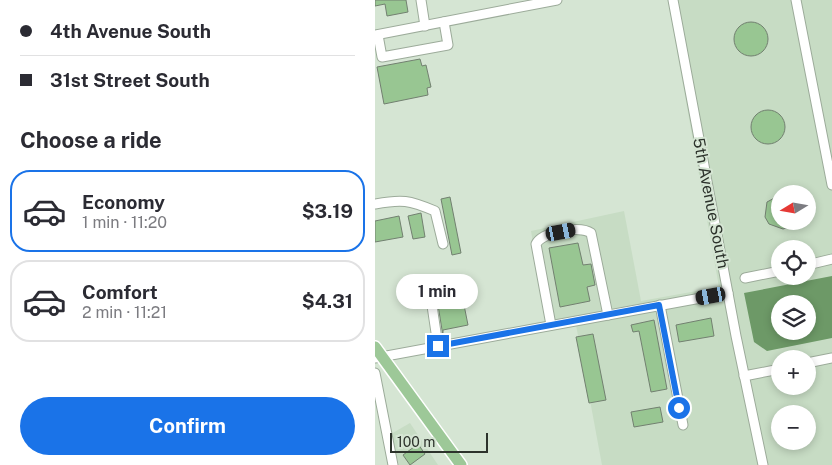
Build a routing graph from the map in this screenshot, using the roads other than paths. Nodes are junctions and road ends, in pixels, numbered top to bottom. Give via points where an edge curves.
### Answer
1 (421, 0) edge
2 (557, 0) edge
3 (673, 0) edge
4 (796, 0) edge
5 (508, 5) edge
6 (444, 22) junction
7 (425, 26) junction
8 (376, 35) edge
9 (832, 185) edge
10 (375, 204) edge
11 (443, 244) dead end
12 (832, 259) edge
13 (816, 262) edge
14 (771, 273) edge
15 (745, 278) dead end
16 (452, 292) dead end
17 (728, 293) junction
18 (659, 305) junction
19 (608, 315) junction
20 (551, 325) junction
21 (438, 346) junction
22 (377, 354) edge
23 (832, 358) edge
24 (816, 361) edge
25 (771, 370) edge
26 (375, 373) edge
27 (744, 376) junction
28 (683, 425) dead end
29 (393, 465) edge
30 (461, 465) edge
31 (763, 465) edge

1 - 7 street
2 - 5 street
3 - 17 street, 5th Avenue South
4 - 9 street
5 - 6 street
6 - 7 street
6 - 8 street via 448,45 382,57
7 - 8 street
10 - 11 street via 400,199 435,211
12 - 13 street
14 - 15 street
16 - 21 street via 439,292 431,299
17 - 18 street
17 - 27 street, 5th Avenue South
18 - 19 street
18 - 28 street
19 - 20 street
19 - 20 street via 591,233 578,229 543,235 536,244
20 - 21 street
21 - 22 street
22 - 30 main road
23 - 24 street
25 - 27 street
26 - 29 street
27 - 31 street, 5th Avenue South

